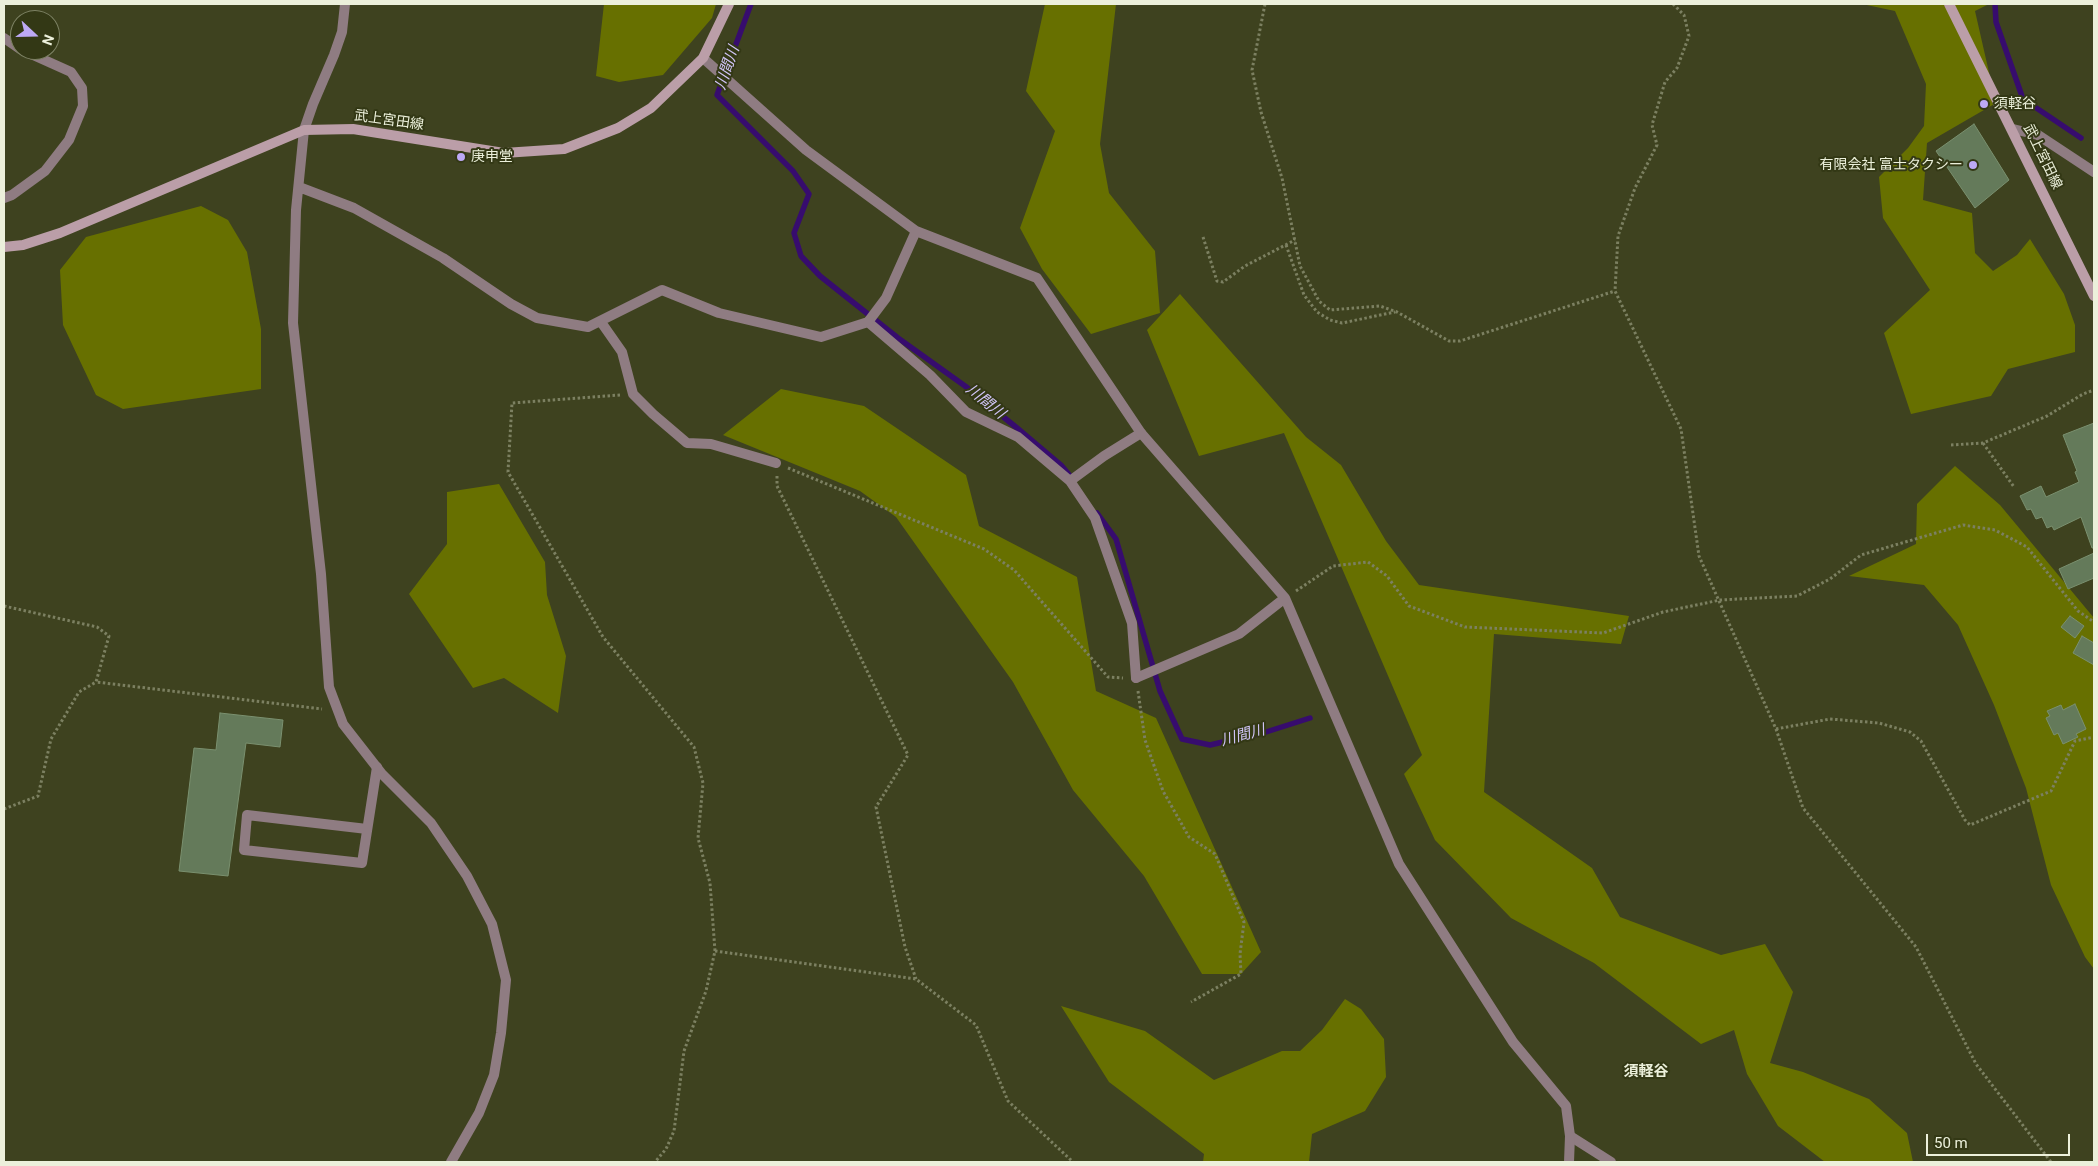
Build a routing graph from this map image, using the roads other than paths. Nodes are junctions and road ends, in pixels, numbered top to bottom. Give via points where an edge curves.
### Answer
1 (345, 4) edge
2 (729, 4) edge
3 (1949, 4) edge
4 (703, 58) junction
5 (45, 60) edge
6 (2013, 129) junction
7 (304, 130) junction
8 (2094, 172) edge
9 (299, 187) junction
10 (4, 198) edge
11 (916, 231) junction
12 (4, 247) edge
13 (2094, 296) edge
14 (601, 322) junction
15 (868, 322) junction
16 (1141, 433) junction
17 (776, 463) road end
18 (1070, 481) junction
19 (1285, 598) junction
20 (377, 767) junction
21 (367, 829) junction
22 (1570, 1136) junction
23 (451, 1162) edge
24 (1569, 1162) edge
25 (1612, 1162) edge

1 - 7 street via 342,32
2 - 4 main road, 武上宮田線
3 - 6 main road, 武上宮田線
4 - 7 main road, 武上宮田線 via 651,108 618,128 564,149 504,153 353,128
4 - 11 street via 806,150
5 - 10 street via 71,72 82,88 83,106 69,140 45,171
6 - 8 street via 2038,135
6 - 13 main road, 武上宮田線
7 - 9 street
7 - 12 main road, 武上宮田線 via 60,233 23,245
9 - 14 street via 354,208 443,258 537,318 588,327
9 - 20 street via 292,324 321,574 329,687 343,724
11 - 15 street via 886,298
11 - 16 street via 1038,278
14 - 15 street via 662,290 719,313 821,337
14 - 17 street via 622,352 633,394 687,443 711,444
15 - 18 street via 930,375 966,412 1018,437
16 - 18 street
16 - 19 street
18 - 19 street via 1095,518 1132,623 1136,678 1239,634
19 - 22 street via 1399,864 1512,1042 1566,1106
20 - 21 street
20 - 23 street via 431,823 467,876 492,924 506,980 494,1075 479,1113
21 - 21 street via 362,863 244,850 247,815
22 - 24 street
22 - 25 street

